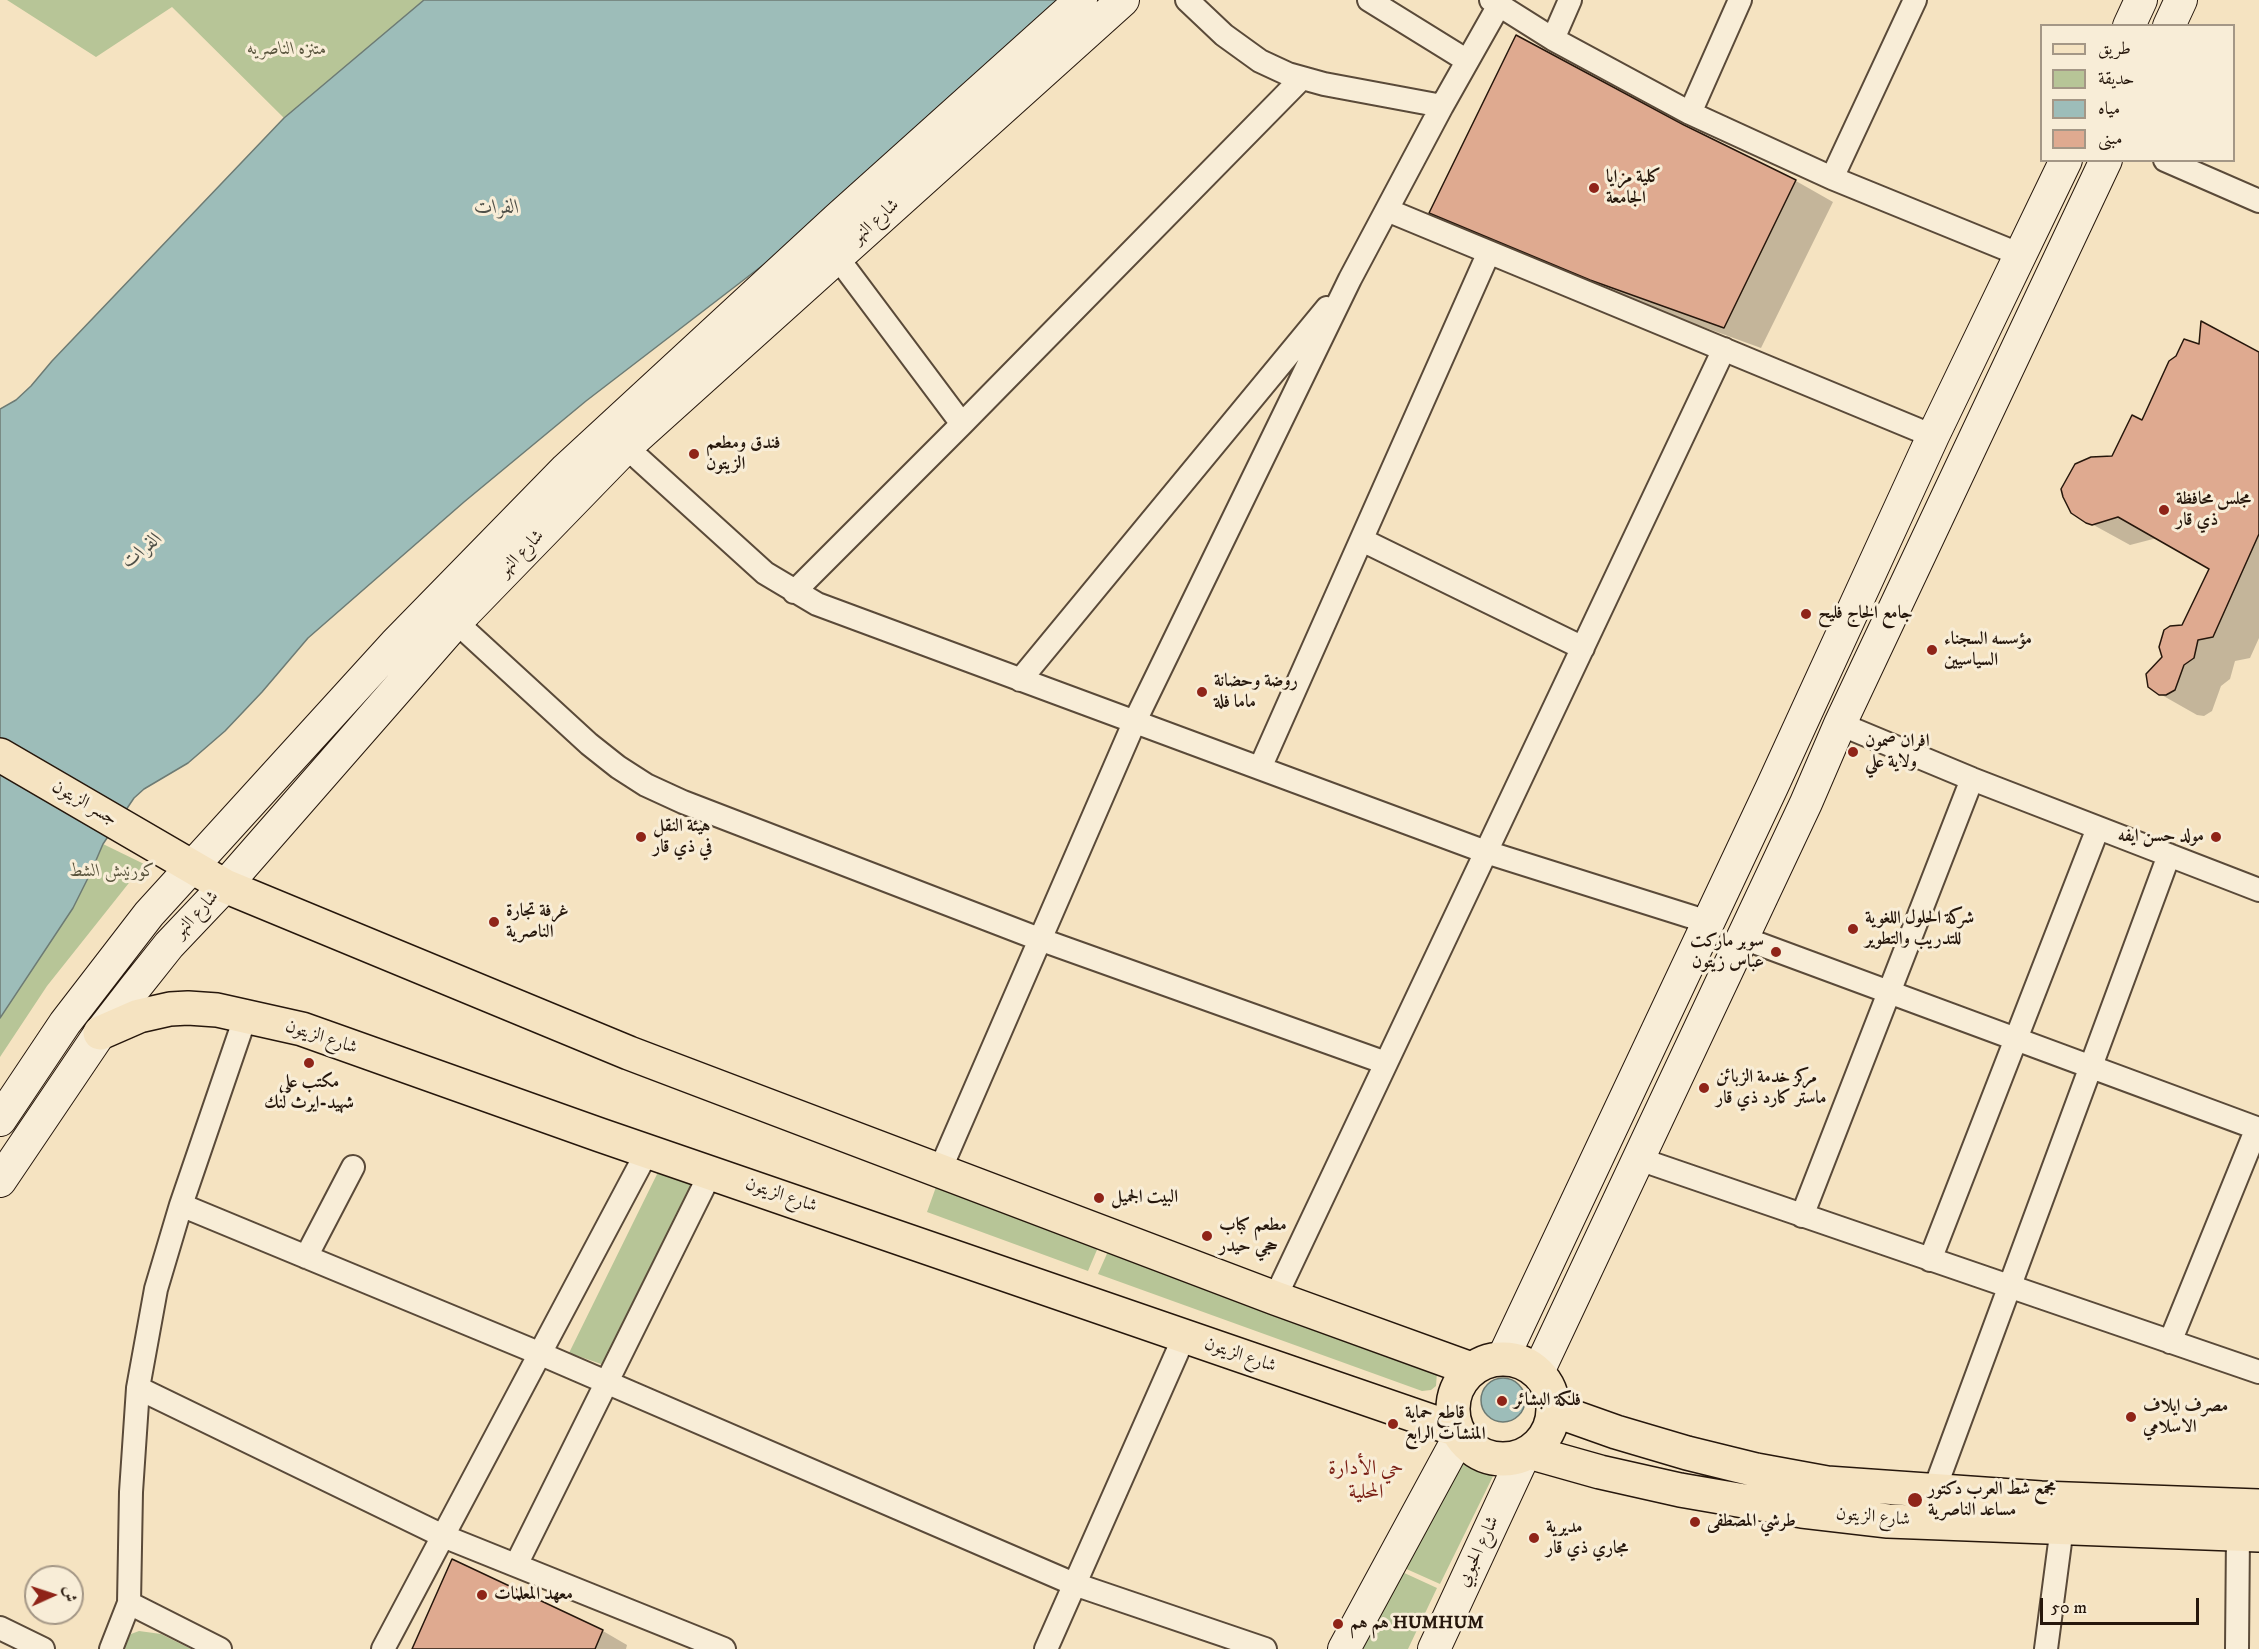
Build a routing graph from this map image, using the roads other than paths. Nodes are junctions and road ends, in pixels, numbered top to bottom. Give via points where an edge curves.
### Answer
1 (1081, 0) edge
2 (1123, 0) edge
3 (1187, 0) edge
4 (1369, 0) edge
5 (1570, 0) edge
6 (1740, 0) edge
7 (1915, 0) edge
8 (2181, 0) edge
9 (1495, 3) edge
10 (2170, 24) edge
11 (1553, 39) junction
12 (1466, 60) junction
13 (1302, 78) junction
14 (1442, 106) junction
15 (1690, 113) junction
16 (2065, 162) edge
17 (2105, 162) edge
18 (2170, 162) edge
19 (1832, 178) junction
20 (2259, 201) edge
21 (1387, 210) junction
22 (1489, 252) junction
23 (2021, 255) junction
24 (837, 257) junction
25 (1350, 279) junction
26 (1724, 349) junction
27 (962, 424) junction
28 (1933, 435) junction
29 (626, 447) junction
30 (1362, 540) junction
31 (794, 592) junction
32 (456, 622) junction
33 (1583, 648) junction
34 (1020, 680) junction
35 (1134, 723) junction
36 (1840, 724) junction
37 (0, 756) edge
38 (1260, 768) junction
39 (1972, 779) junction
40 (1772, 787) junction
41 (1806, 803) junction
42 (2098, 828) junction
43 (1486, 852) junction
44 (2169, 855) junction
45 (180, 860) junction
46 (225, 886) junction
47 (2259, 890) edge
48 (1708, 922) junction
49 (1743, 938) junction
50 (1039, 939) junction
51 (1889, 992) junction
52 (246, 1015) junction
53 (100, 1033) junction
54 (2016, 1039) junction
55 (1386, 1063) junction
56 (2091, 1067) junction
57 (0, 1120) edge
58 (2258, 1129) edge
59 (648, 1150) junction
60 (1639, 1159) junction
61 (353, 1167) dead end
62 (940, 1170) junction
63 (711, 1172) junction
64 (0, 1181) edge
65 (181, 1205) junction
66 (1802, 1216) junction
67 (306, 1257) junction
68 (1930, 1260) junction
69 (2010, 1287) junction
70 (1275, 1298) junction
71 (1184, 1337) junction
72 (2170, 1342) junction
73 (541, 1354) junction
74 (1503, 1358) junction
75 (1471, 1370) junction
76 (1538, 1372) junction
77 (2259, 1372) edge
78 (608, 1382) junction
79 (138, 1389) junction
80 (1554, 1410) junction
81 (1458, 1432) junction
82 (1526, 1454) junction
83 (1934, 1491) junction
84 (2259, 1506) edge
85 (2062, 1527) junction
86 (2248, 1534) edge
87 (443, 1536) junction
88 (516, 1565) junction
89 (1074, 1584) junction
90 (129, 1603) junction
91 (0, 1628) edge
92 (43, 1649) edge
93 (111, 1649) edge
94 (220, 1649) edge
95 (383, 1649) edge
96 (724, 1649) edge
97 (1046, 1649) edge
98 (1265, 1649) edge
99 (1344, 1649) edge
100 (1434, 1649) edge
101 (2046, 1649) edge
102 (2237, 1649) edge

1 - 45 main road, شارع النهر via 566,469 395,644 231,822
2 - 24 main road, شارع النهر
3 - 13 street via 1224,35 1260,61
4 - 12 street
5 - 11 street
6 - 15 street
7 - 19 street
8 - 10 main road
9 - 11 street
9 - 12 street
11 - 15 street
12 - 14 street
13 - 14 street
13 - 27 street
14 - 21 street
15 - 19 street
16 - 23 main road
17 - 36 main road
18 - 20 street
19 - 23 street
21 - 22 street
21 - 25 street
22 - 26 street
22 - 30 street
23 - 28 main road
24 - 27 street
24 - 29 main road, شارع النهر
25 - 34 street
25 - 35 street
26 - 28 street
26 - 33 street
27 - 31 street
28 - 40 main road
29 - 31 street via 765,573
29 - 32 main road, شارع النهر
30 - 33 street
30 - 38 street
31 - 34 street
32 - 46 main road, شارع النهر
32 - 50 street via 589,744 646,785
33 - 43 street
34 - 35 street
35 - 38 street
35 - 50 street
36 - 39 street
36 - 41 main road
37 - 45 main road, جسر الزيتون
38 - 43 street
39 - 42 street
39 - 51 street
40 - 41 main road
40 - 48 main road
41 - 49 main road
42 - 44 street
42 - 54 street
43 - 48 street
43 - 55 street
44 - 47 street
44 - 56 street
45 - 46 main road
45 - 57 main road, شارع النهر via 149,914 65,1023
46 - 53 main road, شارع النهر via 169,945
46 - 62 main road via 629,1053
48 - 74 main road
49 - 51 street
49 - 60 main road
50 - 55 street
50 - 62 street
51 - 54 street
51 - 66 street
52 - 53 main road, شارع الزيتون via 170,1009 139,1016
52 - 59 main road, شارع الزيتون via 302,1029
52 - 65 street
53 - 64 main road, شارع النهر
54 - 56 street
54 - 68 street
55 - 70 street
56 - 58 street
56 - 69 street
58 - 72 street
59 - 63 main road, شارع الزيتون
59 - 73 street
60 - 66 street
60 - 76 main road
61 - 67 street
62 - 70 main road
63 - 71 main road, شارع الزيتون
63 - 78 street
65 - 67 street
65 - 79 street via 156,1288
66 - 68 street
67 - 73 street
68 - 69 street
69 - 72 street
69 - 83 street
70 - 75 main road
71 - 81 main road, شارع الزيتون
71 - 89 street
72 - 77 street
73 - 78 street
73 - 87 street
74 - 75 main road via 1491,1359
74 - 76 main road via 1528,1364
75 - 81 main road via 1460,1382 1454,1398
76 - 80 main road via 1552,1395
78 - 88 street
78 - 89 street
79 - 87 street
79 - 90 street
80 - 82 main road via 1542,1441
80 - 83 main road, شارع الزيتون via 1616,1432 1756,1470 1827,1483
81 - 82 main road via 1481,1455 1509,1460
81 - 99 main road
82 - 85 main road, شارع الزيتون via 1680,1490 1802,1511 1888,1521
82 - 100 main road, شارع الحبوبي
83 - 84 main road, شارع الزيتون
85 - 86 main road, شارع الزيتون
85 - 101 street
86 - 102 street
87 - 88 street
87 - 95 street
88 - 96 street
89 - 97 street
89 - 98 street
90 - 93 street
90 - 94 street
91 - 92 street

